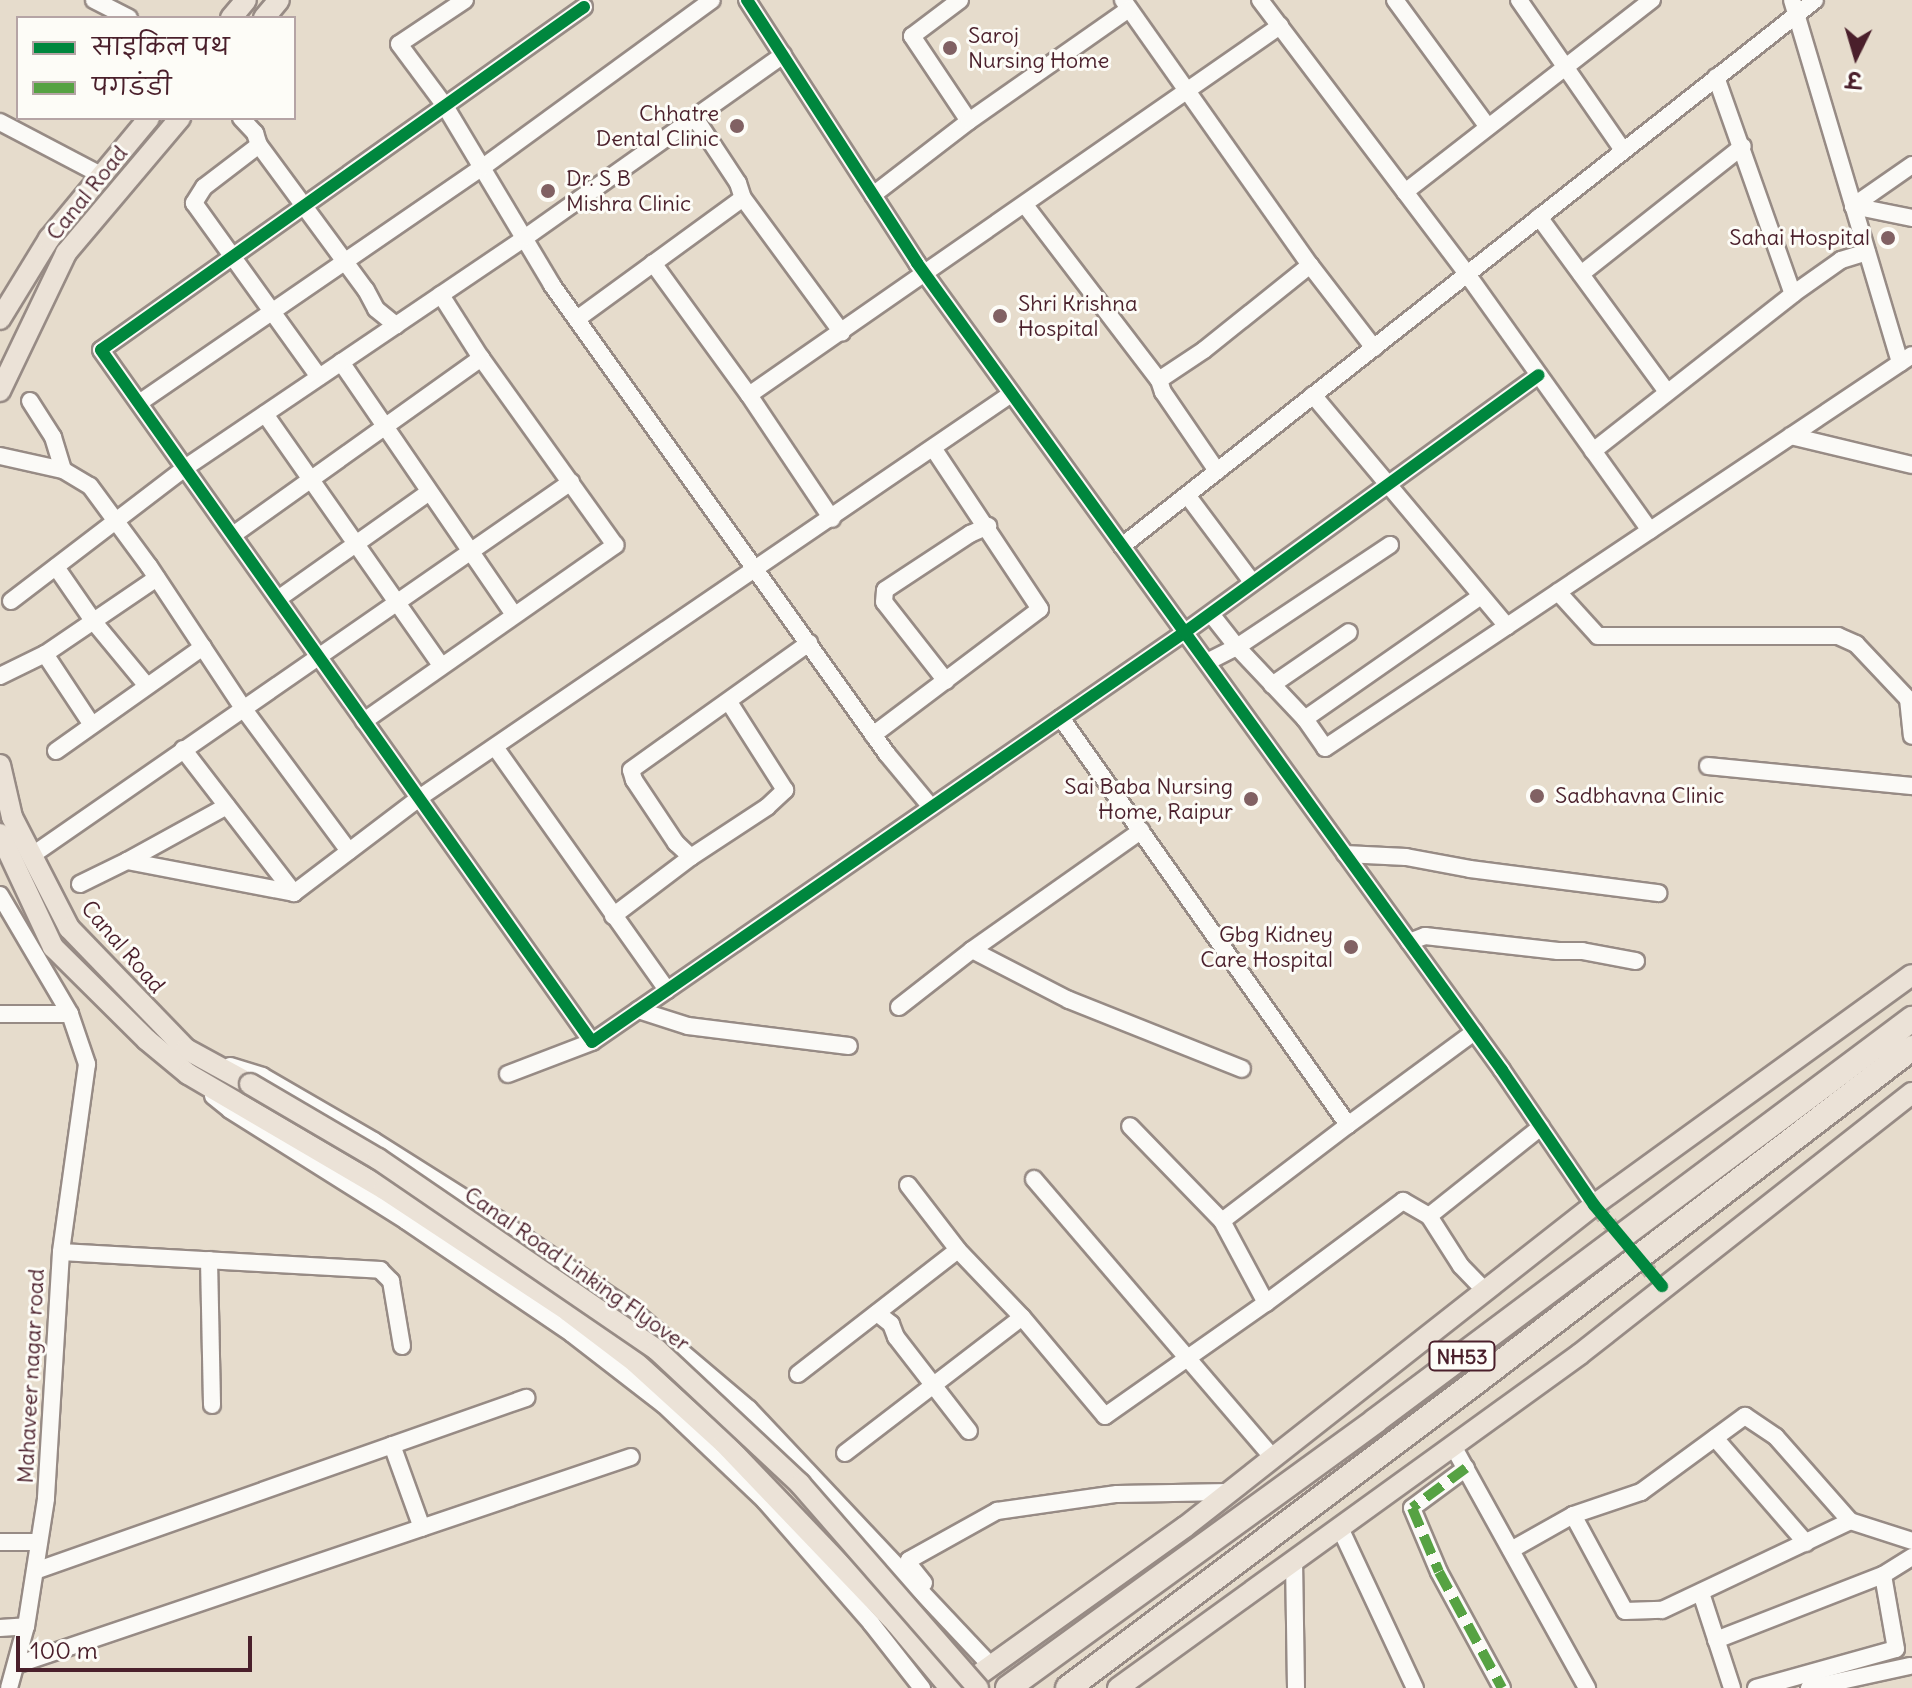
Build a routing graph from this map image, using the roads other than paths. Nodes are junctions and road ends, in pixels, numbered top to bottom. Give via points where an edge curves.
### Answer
1 (94, 0) edge
2 (246, 0) edge
3 (279, 0) edge
4 (465, 0) edge
5 (712, 0) edge
6 (747, 0) edge
7 (960, 0) edge
8 (1260, 0) edge
9 (1395, 0) edge
10 (1519, 0) edge
11 (1652, 0) edge
12 (1815, 0) edge
13 (1126, 5) edge
14 (584, 7) dead end
15 (1794, 7) edge
16 (125, 16) edge
17 (233, 16) edge
18 (266, 16) edge
19 (1280, 26) junction
20 (783, 55) junction
21 (1563, 68) junction
22 (1716, 77) junction
23 (1187, 92) junction
24 (445, 106) junction
25 (695, 118) junction
26 (145, 120) edge
27 (178, 120) edge
28 (243, 120) edge
29 (969, 121) junction
30 (0, 122) edge
31 (1488, 127) junction
32 (259, 145) junction
33 (1743, 146) junction
34 (1623, 150) junction
35 (1912, 165) edge
36 (483, 167) junction
37 (101, 175) junction
38 (1405, 192) junction
39 (873, 195) junction
40 (743, 198) junction
41 (1025, 205) junction
42 (304, 206) junction
43 (1853, 206) junction
44 (1539, 217) junction
45 (1912, 218) edge
46 (526, 237) junction
47 (1867, 252) junction
48 (232, 257) junction
49 (342, 261) junction
50 (653, 263) junction
51 (1310, 265) junction
52 (1467, 274) junction
53 (1581, 274) junction
54 (926, 275) junction
55 (1793, 294) junction
56 (441, 295) junction
57 (271, 313) junction
58 (0, 319) edge
59 (577, 319) junction
60 (396, 325) junction
61 (842, 333) junction
62 (1374, 348) junction
63 (481, 358) junction
64 (1906, 359) edge
65 (341, 362) junction
66 (1539, 375) junction
67 (319, 377) junction
68 (1159, 380) junction
69 (0, 391) edge
70 (1667, 392) junction
71 (1011, 394) junction
72 (749, 395) junction
73 (1313, 395) junction
74 (30, 401) dead end
75 (139, 403) junction
76 (265, 414) junction
77 (385, 427) junction
78 (1791, 436) junction
79 (933, 448) junction
80 (1593, 451) junction
81 (0, 456) edge
82 (1912, 465) edge
83 (185, 468) junction
84 (63, 470) junction
85 (1217, 471) junction
86 (310, 479) junction
87 (571, 482) junction
88 (1389, 486) junction
89 (429, 492) junction
90 (1187, 495) junction
91 (832, 519) junction
92 (115, 522) junction
93 (988, 526) junction
94 (1650, 531) junction
95 (233, 535) junction
96 (357, 544) junction
97 (1390, 545) dead end
98 (1122, 546) junction
99 (471, 552) junction
100 (56, 567) junction
101 (757, 568) junction
102 (157, 578) junction
103 (1252, 582) junction
104 (1558, 592) junction
105 (1481, 596) junction
106 (278, 599) junction
107 (11, 601) dead end
108 (398, 603) junction
109 (1211, 614) junction
110 (514, 615) junction
111 (94, 622) junction
112 (1507, 626) junction
113 (1185, 632) junction
114 (1349, 632) dead end
115 (809, 643) junction
116 (203, 647) junction
117 (1237, 647) junction
118 (45, 654) junction
119 (319, 657) junction
120 (1207, 662) junction
121 (441, 665) junction
122 (0, 676) edge
123 (946, 681) junction
124 (1272, 685) junction
125 (147, 686) junction
126 (729, 702) junction
127 (243, 708) junction
128 (1061, 718) junction
129 (1305, 719) junction
130 (364, 721) junction
131 (92, 725) junction
132 (873, 735) junction
133 (1912, 736) edge
134 (495, 747) junction
135 (183, 749) junction
136 (56, 751) dead end
137 (0, 765) edge
138 (1708, 766) dead end
139 (1912, 786) edge
140 (419, 798) junction
141 (227, 806) junction
142 (931, 807) junction
143 (1141, 831) junction
144 (0, 834) edge
145 (349, 851) junction
146 (1345, 854) junction
147 (31, 856) junction
148 (691, 857) junction
149 (127, 861) junction
150 (80, 884) dead end
151 (294, 893) junction
152 (1658, 893) dead end
153 (0, 895) edge
154 (613, 916) junction
155 (1409, 942) junction
156 (972, 950) junction
157 (1636, 961) dead end
158 (1912, 975) edge
159 (667, 990) junction
160 (899, 1007) dead end
161 (638, 1010) junction
162 (0, 1014) edge
163 (70, 1014) junction
164 (1912, 1019) edge
165 (1474, 1032) junction
166 (592, 1042) junction
167 (849, 1046) dead end
168 (1912, 1048) edge
169 (198, 1055) junction
170 (1242, 1069) dead end
171 (188, 1074) junction
172 (508, 1074) dead end
173 (1912, 1093) edge
174 (1348, 1125) junction
175 (1130, 1126) dead end
176 (1541, 1127) junction
177 (1034, 1179) dead end
178 (908, 1185) dead end
179 (1594, 1205) junction
180 (1429, 1216) junction
181 (1222, 1221) junction
182 (958, 1250) junction
183 (61, 1252) junction
184 (209, 1260) junction
185 (1485, 1291) junction
186 (1266, 1303) junction
187 (877, 1313) junction
188 (1022, 1317) junction
189 (402, 1346) dead end
190 (1189, 1357) junction
191 (798, 1374) dead end
192 (935, 1383) junction
193 (526, 1398) dead end
194 (212, 1405) dead end
195 (969, 1431) dead end
196 (1715, 1438) junction
197 (392, 1445) junction
198 (1453, 1446) junction
199 (845, 1453) dead end
200 (631, 1457) dead end
201 (1273, 1458) junction
202 (1466, 1468) junction
203 (1229, 1492) junction
204 (1573, 1515) junction
205 (1850, 1521) junction
206 (422, 1528) junction
207 (1340, 1528) junction
208 (1912, 1541) edge
209 (0, 1542) edge
210 (39, 1542) junction
211 (1806, 1543) junction
212 (1511, 1550) junction
213 (1912, 1557) edge
214 (1294, 1560) junction
215 (35, 1571) junction
216 (1883, 1575) junction
217 (1701, 1593) junction
218 (935, 1611) junction
219 (26, 1626) junction
220 (0, 1628) edge
221 (1716, 1640) junction
222 (16, 1665) junction
223 (990, 1665) junction
224 (1910, 1666) edge
225 (1127, 1685) edge
226 (9, 1688) edge
227 (922, 1688) edge
228 (950, 1688) edge
229 (960, 1688) edge
230 (978, 1688) edge
231 (1008, 1688) edge
232 (1068, 1688) edge
233 (1296, 1688) edge
234 (1415, 1688) edge
235 (1502, 1688) edge
236 (1587, 1688) edge
237 (1732, 1688) edge
238 (1756, 1688) edge
239 (1809, 1688) edge

1 - 16 street
2 - 17 main road
3 - 18 main road
4 - 24 street via 399,44
5 - 36 street
6 - 20 street
7 - 29 street via 912,36
8 - 19 street
9 - 31 street
10 - 21 street
11 - 21 street
12 - 15 street
13 - 23 street
13 - 29 street
14 - 24 street
15 - 22 street
15 - 43 street
19 - 23 street
19 - 38 street
20 - 25 street
20 - 39 street
21 - 31 street
21 - 34 street
22 - 33 street
22 - 34 street
23 - 41 street
23 - 51 street
24 - 36 street
24 - 42 street
25 - 40 street
25 - 46 street
26 - 37 main road, Canal Road
27 - 69 main road, Canal Road via 66,253
28 - 32 street
29 - 39 street
30 - 37 street
31 - 38 street
32 - 42 street
32 - 48 street via 194,198
33 - 53 street
33 - 55 street
34 - 44 street
35 - 43 street
36 - 46 street
36 - 49 street
37 - 58 main road, Canal Road via 49,239
38 - 52 street
39 - 54 street
40 - 50 street
40 - 61 street
41 - 54 street
41 - 68 street
42 - 48 street
42 - 49 street
43 - 45 street
43 - 47 street
44 - 52 street
44 - 53 street
46 - 56 street
46 - 59 street
47 - 55 street via 1841,260
47 - 64 street
48 - 57 street
48 - 75 street via 101,350
49 - 57 street
49 - 60 street via 376,309
50 - 59 street
50 - 72 street
51 - 62 street
51 - 68 street
52 - 62 street
52 - 66 street
53 - 70 street
54 - 61 street
54 - 71 street
55 - 70 street
56 - 60 street
56 - 63 street
57 - 67 street
57 - 75 street
59 - 101 street
60 - 65 street
61 - 72 street
62 - 73 street
63 - 77 street
63 - 87 street
64 - 78 street
65 - 67 street
65 - 77 street
66 - 80 street
66 - 88 street
67 - 76 street
68 - 85 street
70 - 80 street
71 - 79 street
71 - 98 street
72 - 91 street
73 - 85 street
73 - 88 street
74 - 84 street via 53,437
75 - 83 street
76 - 83 street
76 - 86 street
77 - 86 street
77 - 89 street
78 - 82 street
78 - 94 street
79 - 91 street
79 - 93 street
80 - 94 street
81 - 84 street
83 - 92 street
83 - 95 street
84 - 92 street via 90,486
85 - 90 street
86 - 95 street
86 - 96 street
87 - 99 street
87 - 110 street via 615,545
88 - 103 street
88 - 105 street
89 - 96 street
89 - 99 street
90 - 98 street
90 - 103 street
91 - 101 street
92 - 100 street
92 - 102 street
93 - 123 street via 1040,609
93 - 123 street via 885,590 884,602
94 - 104 street
95 - 106 street
96 - 106 street
96 - 108 street
97 - 117 street
98 - 113 street
99 - 108 street
99 - 110 street
100 - 107 street
100 - 111 street
101 - 115 street
101 - 134 street
102 - 111 street
102 - 116 street
103 - 109 street
104 - 112 street
104 - 133 street via 1598,636 1838,636 1856,644 1908,699
105 - 112 street
105 - 129 street
106 - 119 street
108 - 119 street
108 - 121 street
109 - 113 street
109 - 117 street
110 - 121 street
111 - 118 street
111 - 125 street
112 - 129 street via 1325,748
113 - 120 street
113 - 128 street
114 - 124 street
115 - 126 street
115 - 132 street
116 - 125 street
116 - 127 street
117 - 120 street
117 - 124 street
118 - 122 street
118 - 131 street
119 - 127 street
119 - 130 street
120 - 146 street
121 - 130 street
123 - 132 street
124 - 129 street
125 - 131 street
126 - 148 street via 785,790
126 - 148 street via 631,770 676,843
127 - 135 street
127 - 145 street
128 - 142 street
128 - 143 street
130 - 140 street
131 - 136 street
132 - 142 street
134 - 140 street
134 - 154 street
135 - 141 street
135 - 147 street
137 - 147 main road, Canal Road via 12,817
138 - 139 street
140 - 145 street
140 - 166 street
141 - 149 street
141 - 151 street
142 - 159 street
143 - 156 street
143 - 174 street
144 - 171 main road, Canal Road via 53,947
145 - 151 street
146 - 152 street via 1406,857
146 - 155 street
147 - 169 main road, Canal Road via 69,928 137,1001
148 - 154 street
149 - 150 street
149 - 151 street
153 - 163 street
154 - 159 street
155 - 157 street via 1425,936
155 - 165 street
156 - 160 street
156 - 170 street via 1069,1000
158 - 179 main road
159 - 161 street
161 - 166 street
161 - 167 street via 688,1026
162 - 163 street
163 - 183 street, Mahaveer nagar road via 87,1064
164 - 231 highway, NH53
165 - 174 street
165 - 176 street
166 - 172 street
168 - 232 highway, NH53
169 - 218 street via 262,1076 374,1141 637,1314 749,1409
169 - 230 main road, Canal Road Linking Flyover, bridge via 378,1159 657,1350 800,1484
171 - 227 street via 230,1110 560,1325 664,1405 765,1501
171 - 228 main road, Canal Road Linking Flyover via 384,1189 635,1362 724,1443 896,1623
173 - 198 main road via 1580,1354
174 - 181 street
175 - 181 street
176 - 179 street
176 - 180 street
177 - 190 street
178 - 182 street
179 - 185 main road
180 - 185 street via 1461,1266
180 - 186 street via 1403,1201
181 - 186 street
182 - 187 street
182 - 188 street
183 - 184 street
183 - 210 street, Mahaveer nagar road
184 - 189 street via 380,1270 391,1281
184 - 194 street
185 - 201 main road
186 - 190 street
187 - 191 street
187 - 192 street
188 - 190 street via 1105,1416
188 - 192 street
190 - 201 street
192 - 195 street
192 - 199 street
193 - 197 street
196 - 204 street via 1641,1492
196 - 205 street via 1745,1416 1776,1437
196 - 211 street
197 - 206 street
197 - 215 street
198 - 202 street
198 - 207 main road
200 - 206 street
201 - 203 main road
202 - 212 street
202 - 235 street via 1412,1508 1439,1572
203 - 218 street via 1117,1494 997,1511 909,1560
203 - 223 main road
204 - 212 street
204 - 217 street via 1625,1611 1662,1610
205 - 208 street
205 - 211 street
206 - 222 street
207 - 214 main road
207 - 234 street
209 - 210 street
210 - 215 street, Mahaveer nagar road
211 - 217 street
212 - 236 street
213 - 216 street
214 - 225 main road
214 - 233 street
215 - 219 street, Mahaveer nagar road
216 - 221 street
216 - 238 street via 1896,1649
217 - 221 street
218 - 223 street
219 - 220 street
219 - 222 street, Mahaveer nagar road
221 - 237 street
222 - 226 street, Mahaveer nagar road
223 - 229 main road
224 - 239 street

